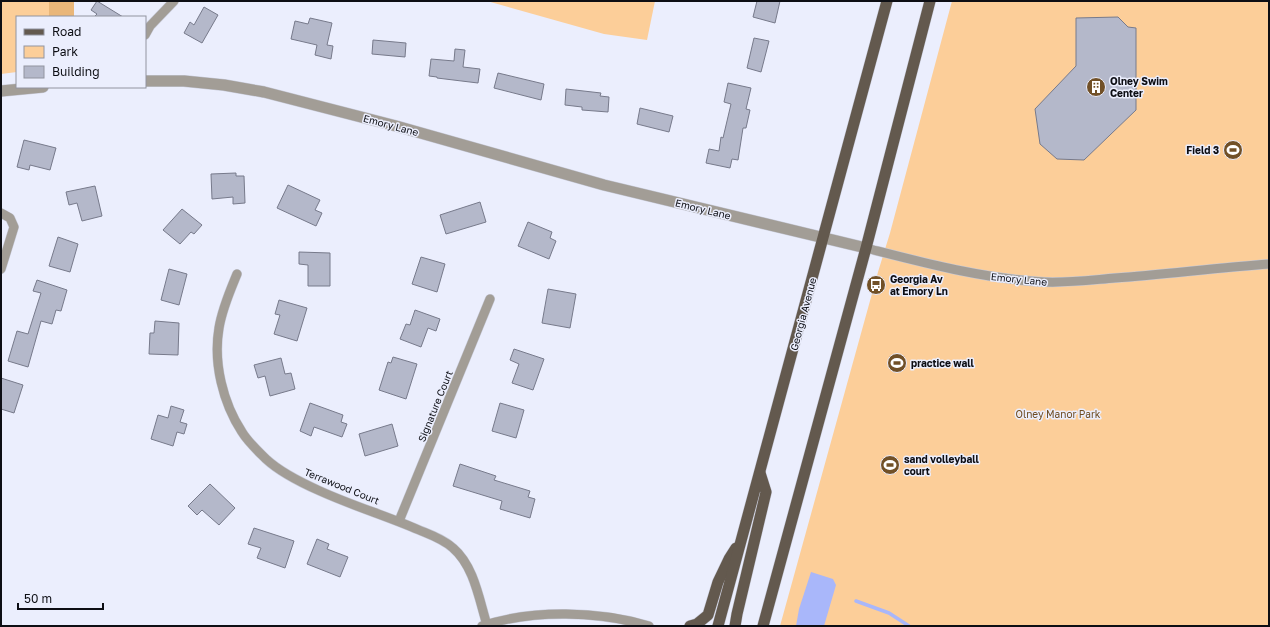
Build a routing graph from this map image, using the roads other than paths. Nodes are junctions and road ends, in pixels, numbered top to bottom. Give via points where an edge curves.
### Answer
1 (174, 1) edge
2 (887, 1) edge
3 (930, 1) edge
4 (146, 33) edge
5 (146, 81) edge
6 (33, 88) edge
7 (1, 91) edge
8 (1, 213) edge
9 (823, 238) junction
10 (866, 248) junction
11 (1269, 264) edge
12 (2, 265) edge
13 (237, 274) dead end
14 (490, 299) dead end
15 (760, 472) junction
16 (399, 521) junction
17 (743, 535) junction
18 (485, 625) edge
19 (649, 626) edge
20 (690, 626) edge
21 (718, 626) edge
22 (735, 626) edge
23 (763, 626) edge

1 - 4 street
2 - 9 main road, Georgia Avenue
3 - 10 main road
5 - 9 street, Emory Lane via 200,82 264,92 396,126 604,185
6 - 7 street
8 - 12 street via 10,218 14,227
9 - 10 street, Emory Lane
9 - 15 main road, Georgia Avenue
10 - 11 street, Emory Lane via 973,274 1046,282 1152,276
10 - 23 main road
13 - 16 street, Terrawood Court via 224,305 217,351 223,390 242,432 267,460 287,475 320,491
14 - 16 street, Signature Court
15 - 17 main road, Georgia Avenue
15 - 22 main road via 766,492
16 - 18 street, Terrawood Court via 444,541 465,561 473,579
17 - 20 main road via 728,559 708,615
17 - 21 main road, Georgia Avenue
18 - 19 street via 516,618 576,614

